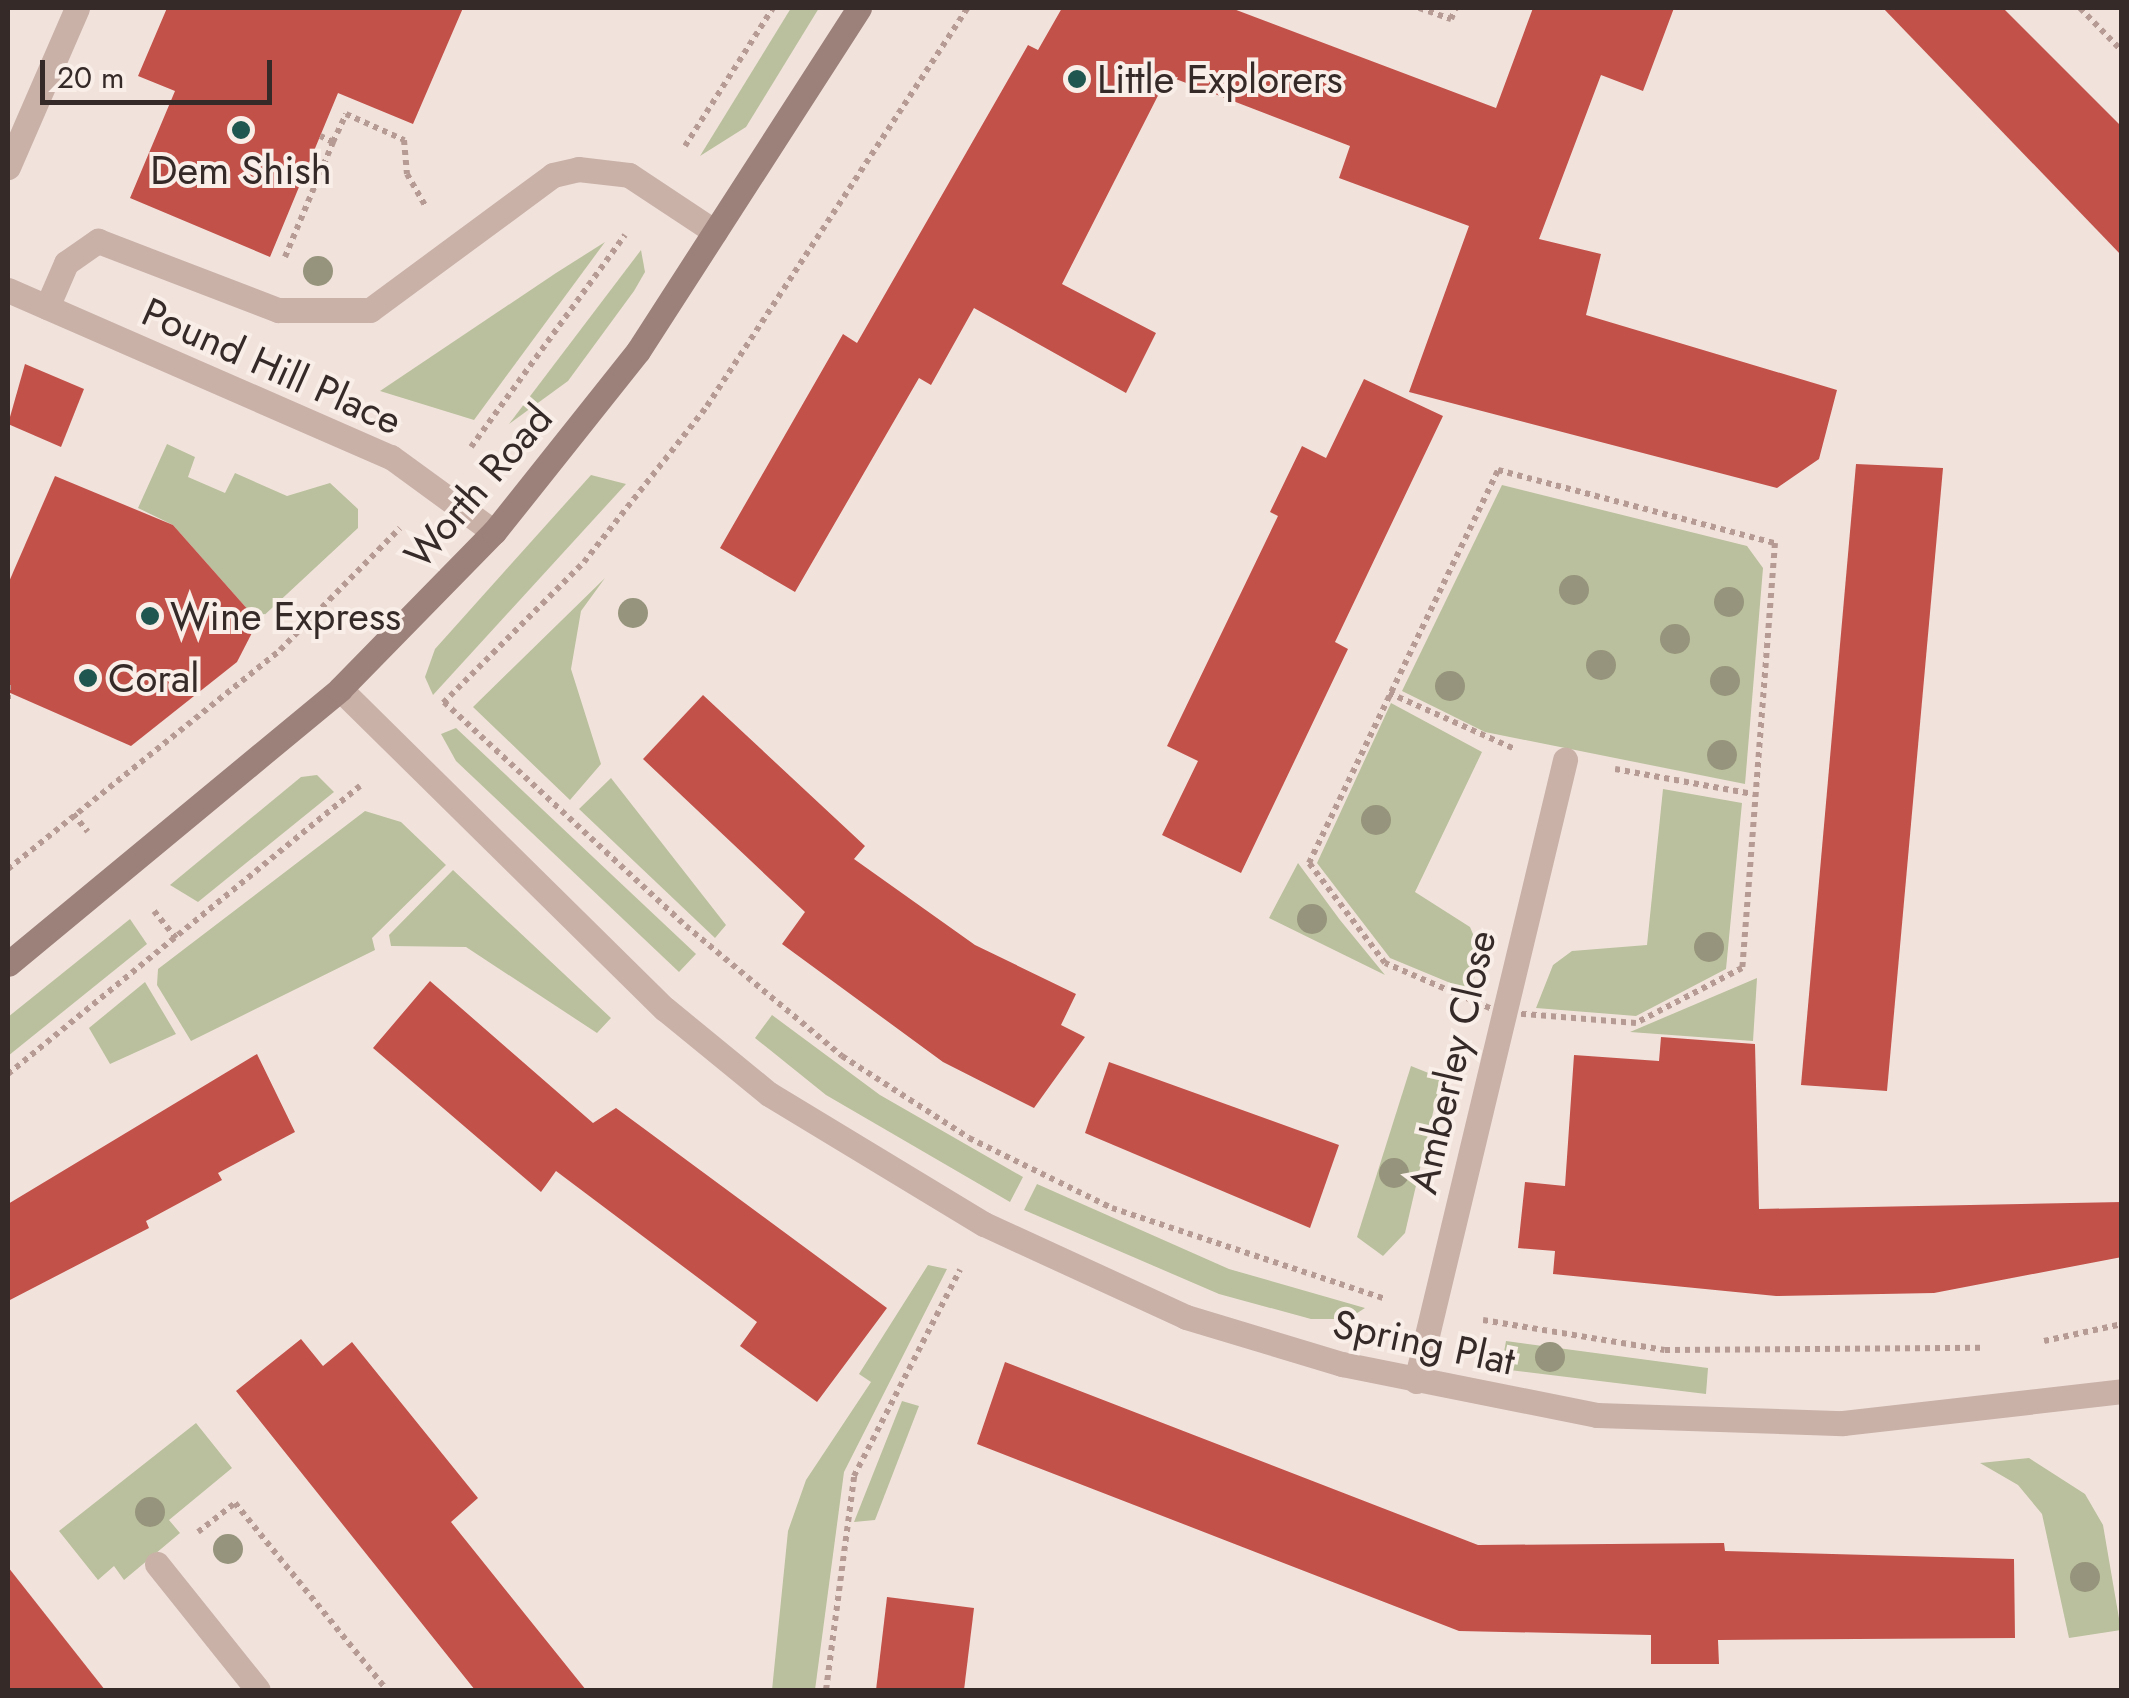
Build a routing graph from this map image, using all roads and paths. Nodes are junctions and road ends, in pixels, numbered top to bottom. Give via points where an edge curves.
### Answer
1 (77, 8) edge
2 (859, 8) edge
3 (1419, 8) edge
4 (1456, 8) edge
5 (2080, 8) edge
6 (2122, 51) edge
7 (320, 136) dead end
8 (333, 142) junction
9 (8, 168) edge
10 (407, 174) dead end
11 (715, 232) junction
12 (286, 255) dead end
13 (8, 290) edge
14 (47, 307) junction
15 (494, 532) junction
16 (8, 685) edge
17 (340, 690) junction
18 (1389, 693) dead end
19 (8, 699) edge
20 (444, 702) dead end
21 (1564, 760) junction
22 (1753, 794) dead end
23 (8, 964) edge
24 (1037, 1172) junction
25 (1031, 1181) dead end
26 (984, 1224) junction
27 (1434, 1312) junction
28 (2122, 1324) edge
29 (2022, 1346) dead end
30 (2004, 1347) dead end
31 (1416, 1382) junction
32 (2122, 1391) edge
33 (156, 1564) joint
34 (258, 1690) edge
35 (387, 1690) edge
36 (826, 1690) edge

1 - 9 street
2 - 11 street, Worth Road
3 - 4 path via 1451,19
5 - 6 path
7 - 8 path
8 - 10 path via 346,114 404,140
8 - 12 path
11 - 14 street via 629,176 578,168 553,175 370,310 278,310 98,241 66,263
11 - 15 street, Worth Road via 638,351
13 - 14 street, Pound Hill Place
14 - 15 street, Pound Hill Place via 391,458
15 - 17 street, Worth Road
16 - 19 path
17 - 23 street, Worth Road
17 - 26 street, Spring Plat via 665,1009 769,1094
18 - 21 path via 1480,741
20 - 24 path via 686,926 842,1056
21 - 22 path
21 - 27 street, Amberley Close
24 - 25 path
24 - 27 path via 1259,1264
26 - 31 street, Spring Plat via 1186,1317
26 - 36 path via 854,1476
27 - 30 path via 1665,1350
27 - 31 street, Amberley Close
28 - 29 path
31 - 32 street, Spring Plat via 1597,1414 1728,1423 1935,1416
33 - 34 street
33 - 35 path via 235,1502

